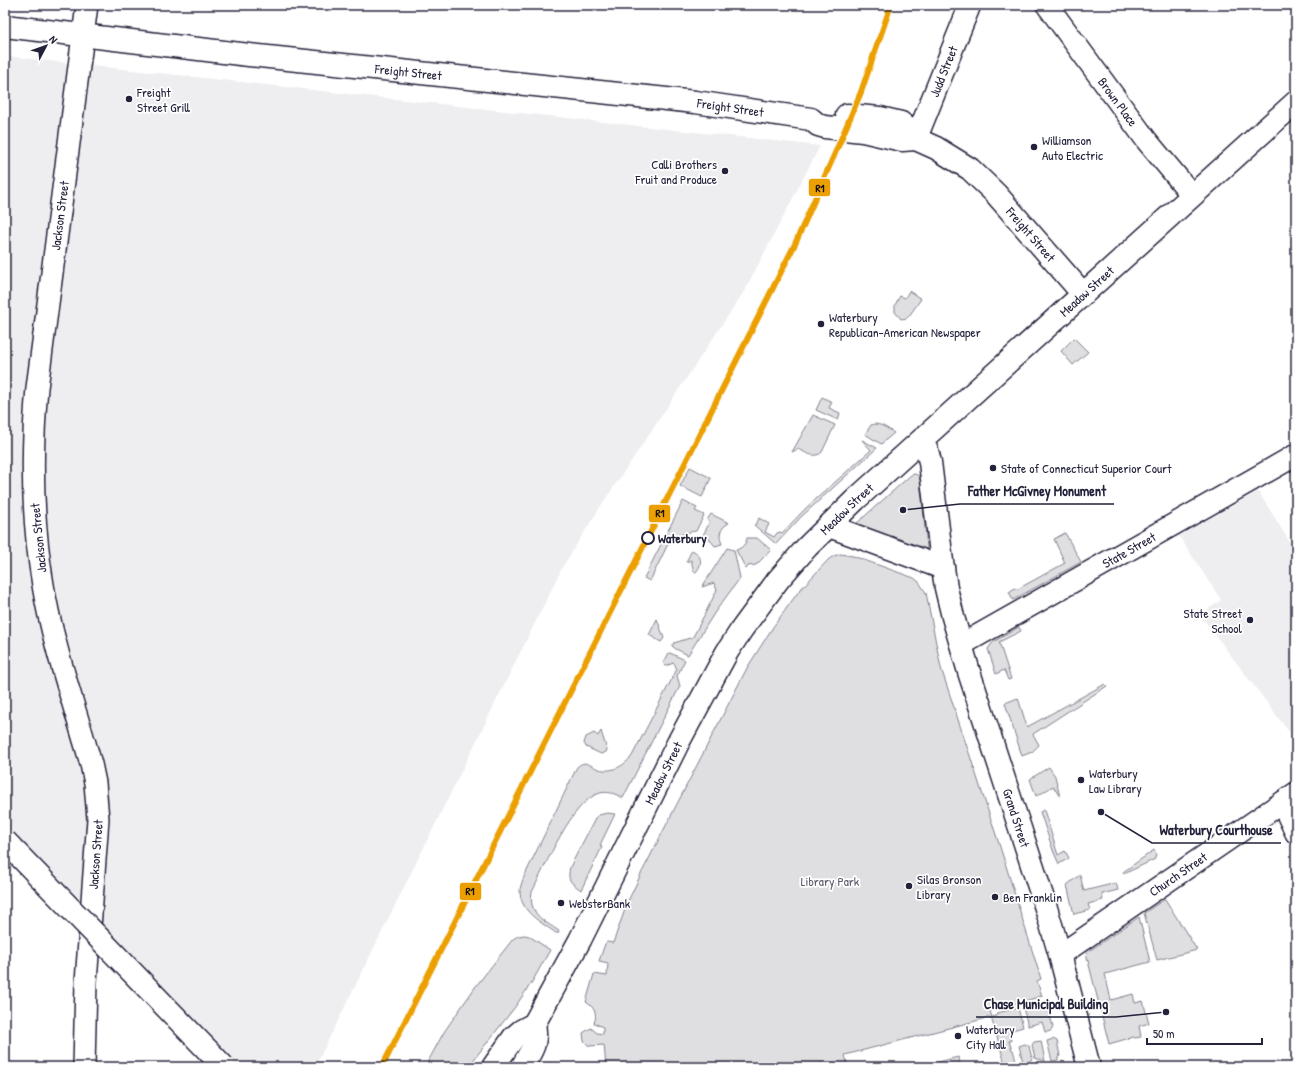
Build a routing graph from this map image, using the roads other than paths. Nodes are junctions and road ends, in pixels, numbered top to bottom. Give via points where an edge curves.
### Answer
1 (87, 5) edge
2 (970, 5) edge
3 (1047, 5) edge
4 (5, 26) edge
5 (83, 35) junction
6 (1296, 102) edge
7 (916, 139) junction
8 (1192, 195) junction
9 (1083, 294) junction
10 (922, 440) junction
11 (1296, 455) edge
12 (828, 526) junction
13 (943, 568) junction
14 (961, 644) junction
15 (1289, 798) edge
16 (1296, 833) edge
17 (5, 842) edge
18 (5, 849) edge
19 (26, 864) junction
20 (1060, 955) junction
21 (534, 1024) junction
22 (195, 1038) dead end
23 (84, 1067) edge
24 (224, 1067) edge
25 (493, 1067) edge
26 (522, 1067) edge
27 (1089, 1067) edge

1 - 5 street, Jackson Street
2 - 7 street, Judd Street
3 - 8 street, Brown Place via 1146,142
4 - 5 main road, Freight Street
5 - 7 main road, Freight Street via 695,102 811,119 826,114 890,120 905,126
5 - 23 street, Jackson Street via 37,388 33,466 36,530 43,585 58,651 91,764 97,801 97,842 86,982
6 - 8 main road, Meadow Street
7 - 9 main road, Freight Street via 970,169 1012,211
8 - 9 main road, Meadow Street
9 - 10 main road, Meadow Street
10 - 12 main road, Meadow Street
10 - 13 main road, Grand Street via 930,462
11 - 14 street, State Street
12 - 13 main road
12 - 21 main road, Meadow Street via 778,580 727,652 679,741 580,940
13 - 14 main road, Grand Street
14 - 20 main road, Grand Street
15 - 16 street
15 - 20 street, Church Street
17 - 19 main road, bridge
17 - 24 main road, bridge
18 - 19 main road, bridge
19 - 22 main road, bridge
20 - 27 main road, Grand Street
21 - 25 main road, Meadow Street via 514,1037
21 - 26 main road, Meadow Street via 535,1042

